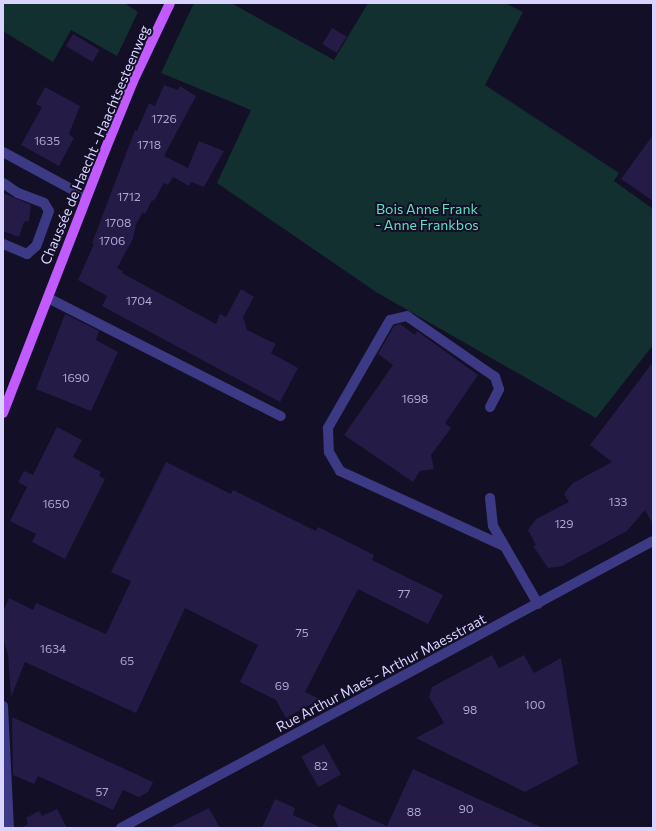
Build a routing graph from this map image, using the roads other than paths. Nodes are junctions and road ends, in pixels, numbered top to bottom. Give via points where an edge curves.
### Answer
1 (170, 3) edge
2 (3, 152) edge
3 (3, 184) edge
4 (86, 197) junction
5 (3, 244) edge
6 (48, 298) junction
7 (490, 407) dead end
8 (3, 413) edge
9 (281, 416) dead end
10 (490, 498) dead end
11 (653, 541) edge
12 (504, 546) junction
13 (538, 604) junction
14 (3, 706) edge
15 (9, 828) edge
16 (121, 828) edge

1 - 4 main road, Chaussée de Haecht - Haachtsesteenweg via 133,81
2 - 4 street
3 - 5 street via 44,203 49,211 36,246 27,254
4 - 6 main road, Chaussée de Haecht - Haachtsesteenweg
6 - 8 main road, Chaussée de Haecht - Haachtsesteenweg
6 - 9 street
7 - 12 street via 498,389 494,377 407,316 390,320 328,428 329,452 340,471
10 - 12 street via 493,526
11 - 13 street, Rue Arthur Maes - Arthur Maesstraat
12 - 13 street
13 - 16 street, Rue Arthur Maes - Arthur Maesstraat
14 - 15 street

